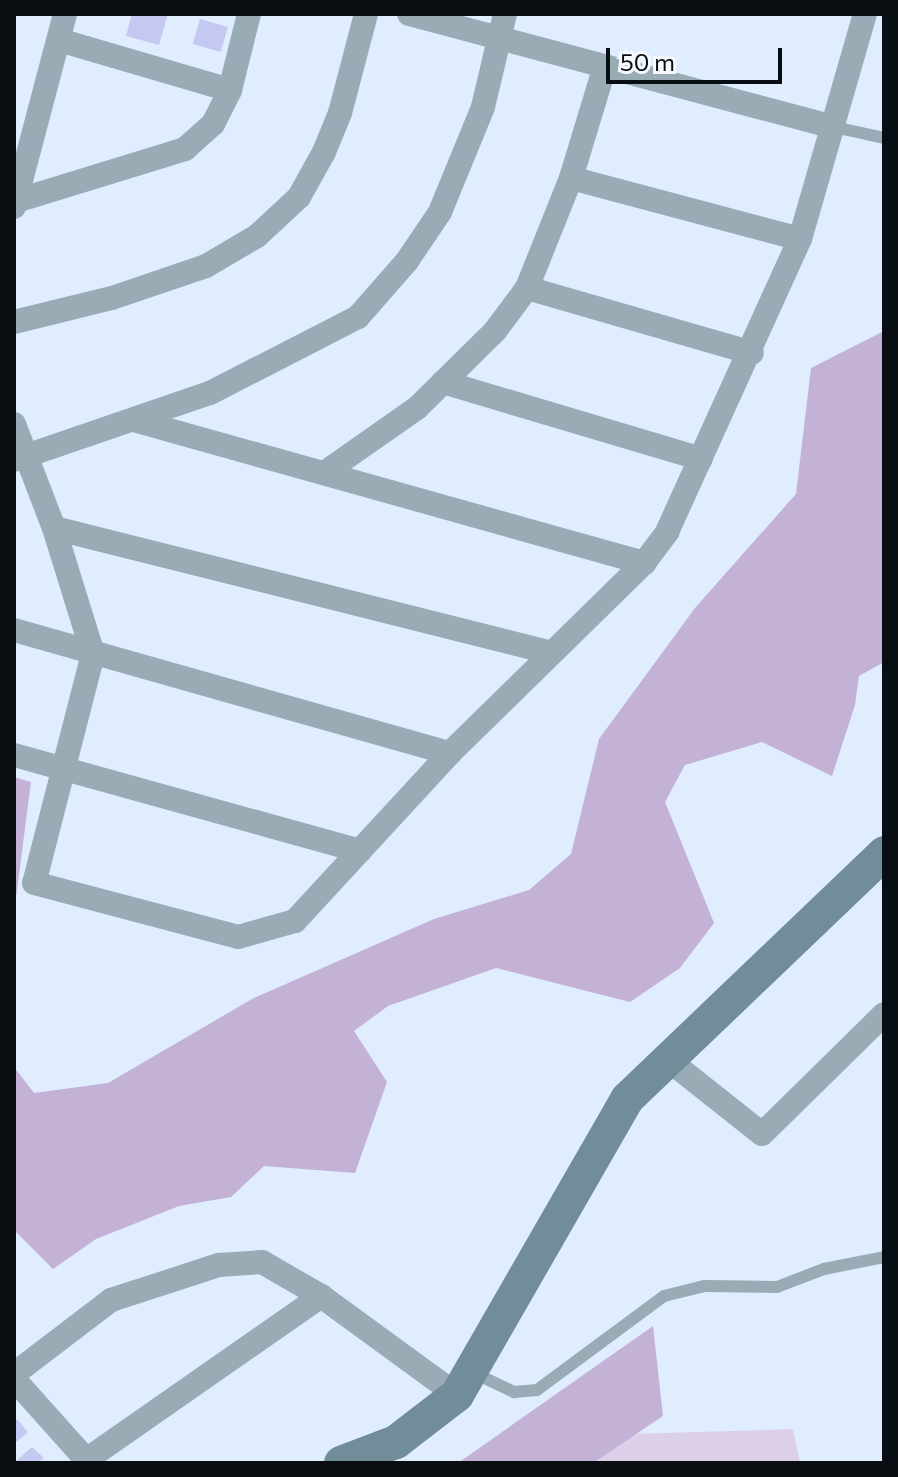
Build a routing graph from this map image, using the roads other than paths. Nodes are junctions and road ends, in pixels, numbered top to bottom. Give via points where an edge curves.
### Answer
1 (65, 14) edge
2 (249, 14) edge
3 (366, 14) edge
4 (409, 14) edge
5 (865, 14) edge
6 (502, 26) edge
7 (59, 40) junction
8 (605, 66) junction
9 (230, 90) junction
10 (834, 127) junction
11 (884, 138) edge
12 (571, 178) junction
13 (15, 204) edge
14 (800, 239) junction
15 (527, 288) junction
16 (14, 322) edge
17 (752, 353) junction
18 (443, 382) junction
19 (137, 421) junction
20 (14, 424) edge
21 (20, 458) edge
22 (701, 459) junction
23 (327, 471) junction
24 (54, 528) junction
25 (644, 563) junction
26 (14, 630) edge
27 (552, 653) junction
28 (93, 654) junction
29 (450, 753) junction
30 (14, 755) edge
31 (63, 768) junction
32 (360, 851) junction
33 (884, 853) edge
34 (884, 1014) edge
35 (666, 1058) junction
36 (884, 1257) edge
37 (321, 1296) junction
38 (14, 1376) edge
39 (464, 1383) junction
40 (88, 1461) edge
41 (341, 1463) edge

1 - 7 street
2 - 9 street
3 - 16 street via 324,152 299,197 257,236 206,266 112,298
4 - 6 street
5 - 10 street
6 - 8 street
6 - 19 street via 483,107 440,212 407,261 358,317 250,374
7 - 9 street
7 - 13 street
8 - 10 street
8 - 12 street
9 - 13 street via 213,124 185,149
10 - 11 lane
10 - 14 street
12 - 14 street
12 - 15 street
14 - 17 street
15 - 17 street
15 - 18 street via 495,331
17 - 22 street
18 - 22 street
18 - 23 street via 379,437
19 - 21 street
19 - 23 street
20 - 21 street
21 - 24 street
22 - 25 street via 667,532
23 - 25 street
24 - 27 street
24 - 28 street
25 - 27 street
26 - 28 street
27 - 29 street
28 - 29 street
28 - 31 street
29 - 32 street
30 - 31 street
31 - 32 street
31 - 32 street via 34,883 238,937 295,921
33 - 35 street
34 - 35 street via 762,1134
35 - 39 street via 627,1099
36 - 39 lane via 824,1269 777,1287 704,1286 664,1296 537,1390 514,1392
37 - 38 street via 262,1262 219,1265 111,1300
37 - 39 street
37 - 40 street
38 - 40 street
39 - 41 street via 396,1442

